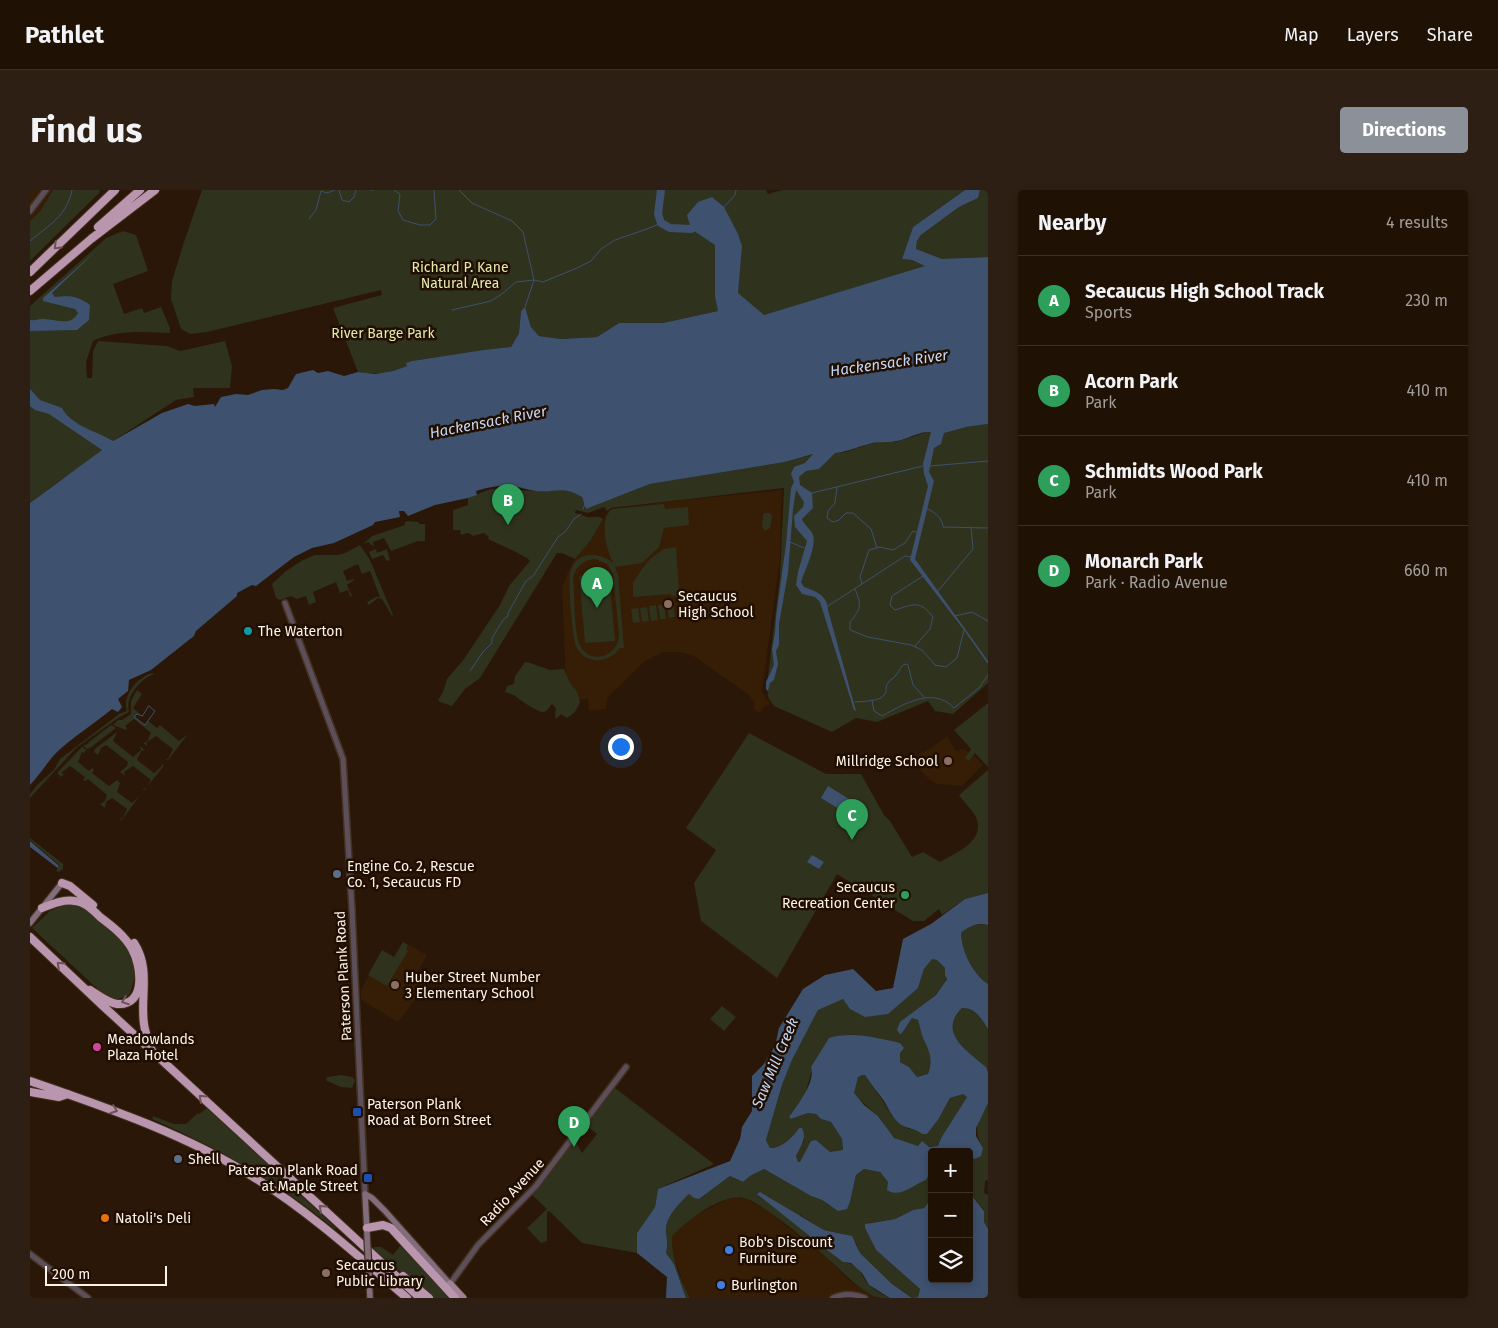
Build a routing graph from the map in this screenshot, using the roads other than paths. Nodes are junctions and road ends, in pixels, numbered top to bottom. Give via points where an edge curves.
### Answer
1 (46, 190) edge
2 (115, 190) edge
3 (123, 190) edge
4 (140, 190) edge
5 (154, 190) edge
6 (30, 211) edge
7 (84, 220) junction
8 (72, 254) junction
9 (30, 272) edge
10 (30, 291) edge
11 (285, 604) dead end
12 (62, 883) junction
13 (42, 908) junction
14 (89, 908) junction
15 (30, 923) edge
16 (30, 937) edge
17 (80, 984) junction
18 (152, 1052) junction
19 (626, 1067) dead end
20 (30, 1080) edge
21 (30, 1092) edge
22 (68, 1094) junction
23 (365, 1194) junction
24 (367, 1231) junction
25 (358, 1241) junction
26 (30, 1254) edge
27 (381, 1276) junction
28 (450, 1284) junction
29 (845, 1297) edge
30 (88, 1298) edge
31 (370, 1298) edge
32 (400, 1298) edge
33 (407, 1298) edge
34 (420, 1298) edge
35 (429, 1298) edge
36 (455, 1298) edge
37 (463, 1298) edge
38 (833, 1298) edge
39 (865, 1298) edge

1 - 6 street
2 - 7 highway
3 - 7 highway
4 - 8 highway via 82,241
5 - 8 highway
7 -> 9 highway
8 - 10 highway
11 - 23 street, Paterson Plank Road via 343,758
12 - 13 main road
12 - 14 highway
12 - 18 highway via 118,924 136,946 144,975 144,1025
13 - 14 highway via 69,900
13 - 15 main road
14 -> 17 highway via 128,942 136,959 139,986 135,996 119,1004
17 -> 16 highway
17 - 18 highway
25 -> 18 highway
19 - 28 street, Radio Avenue via 536,1186 478,1245
20 - 22 highway
21 - 22 highway via 59,1097
22 -> 27 highway via 160,1128 235,1166 309,1215
23 - 24 main road, Paterson Plank Road
23 - 28 main road via 385,1211
24 - 31 main road, Paterson Plank Road, bridge
24 - 36 highway via 379,1225 391,1228
25 - 34 highway
25 - 35 highway
26 - 30 street
27 - 32 highway
27 - 33 highway
28 - 37 main road
29 - 38 street
29 - 39 street

